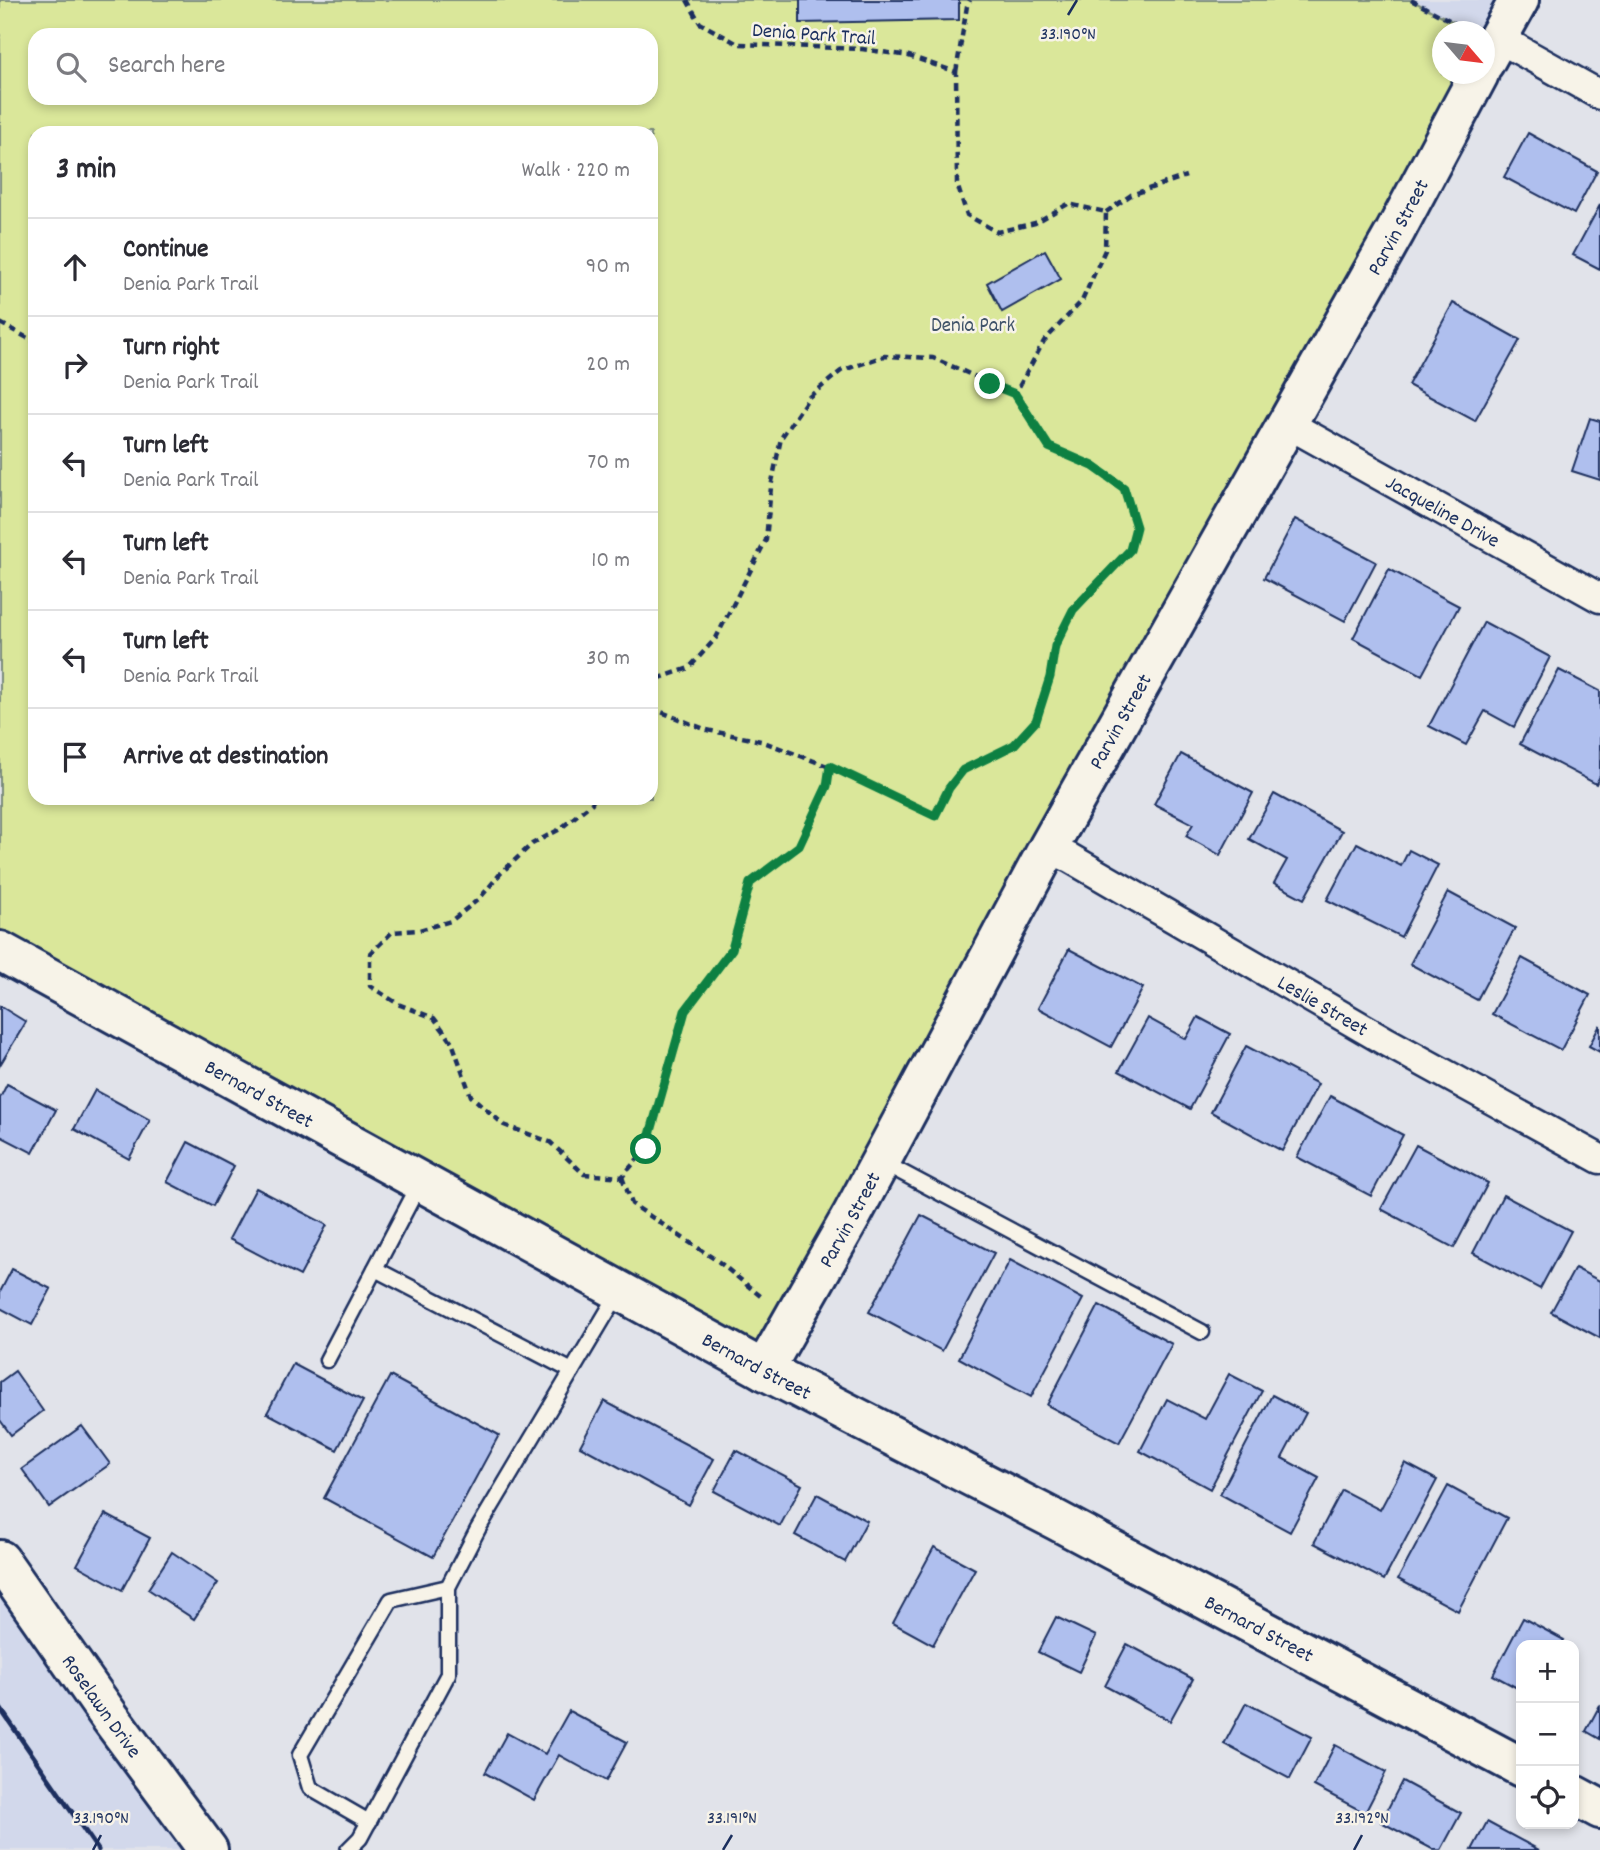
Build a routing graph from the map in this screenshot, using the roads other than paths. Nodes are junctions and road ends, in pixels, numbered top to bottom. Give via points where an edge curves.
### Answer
1 (1519, 0) edge
2 (1495, 30) edge
3 (1495, 49) edge
4 (1474, 84) edge
5 (1600, 94) edge
6 (1286, 423) junction
7 (1600, 598) edge
8 (1048, 848) junction
9 (0, 951) edge
10 (1600, 1159) edge
11 (881, 1161) junction
12 (421, 1182) junction
13 (375, 1269) junction
14 (620, 1291) junction
15 (1202, 1332) dead end
16 (327, 1360) dead end
17 (764, 1370) junction
18 (572, 1371) junction
19 (0, 1560) edge
20 (448, 1587) junction
21 (1519, 1766) edge
22 (1579, 1798) edge
23 (1600, 1809) edge
24 (369, 1822) junction
25 (208, 1850) edge
26 (348, 1850) edge

1 - 2 street
3 - 5 street
4 - 6 street, Parvin Street
6 - 7 street, Jacqueline Drive
6 - 8 street, Parvin Street
8 - 10 street, Leslie Street
8 - 11 street, Parvin Street
9 - 12 street, Bernard Street
11 - 15 lane
11 - 17 street, Parvin Street
12 - 13 lane
12 - 14 street, Bernard Street
13 - 16 lane
13 - 18 lane
14 - 17 street, Bernard Street
14 - 18 lane
17 - 21 street, Bernard Street
18 - 20 lane
19 - 25 street, Roselawn Drive
20 - 24 lane via 447,1674
20 - 24 lane via 391,1600 300,1755 310,1788
22 - 23 street
24 - 26 lane

